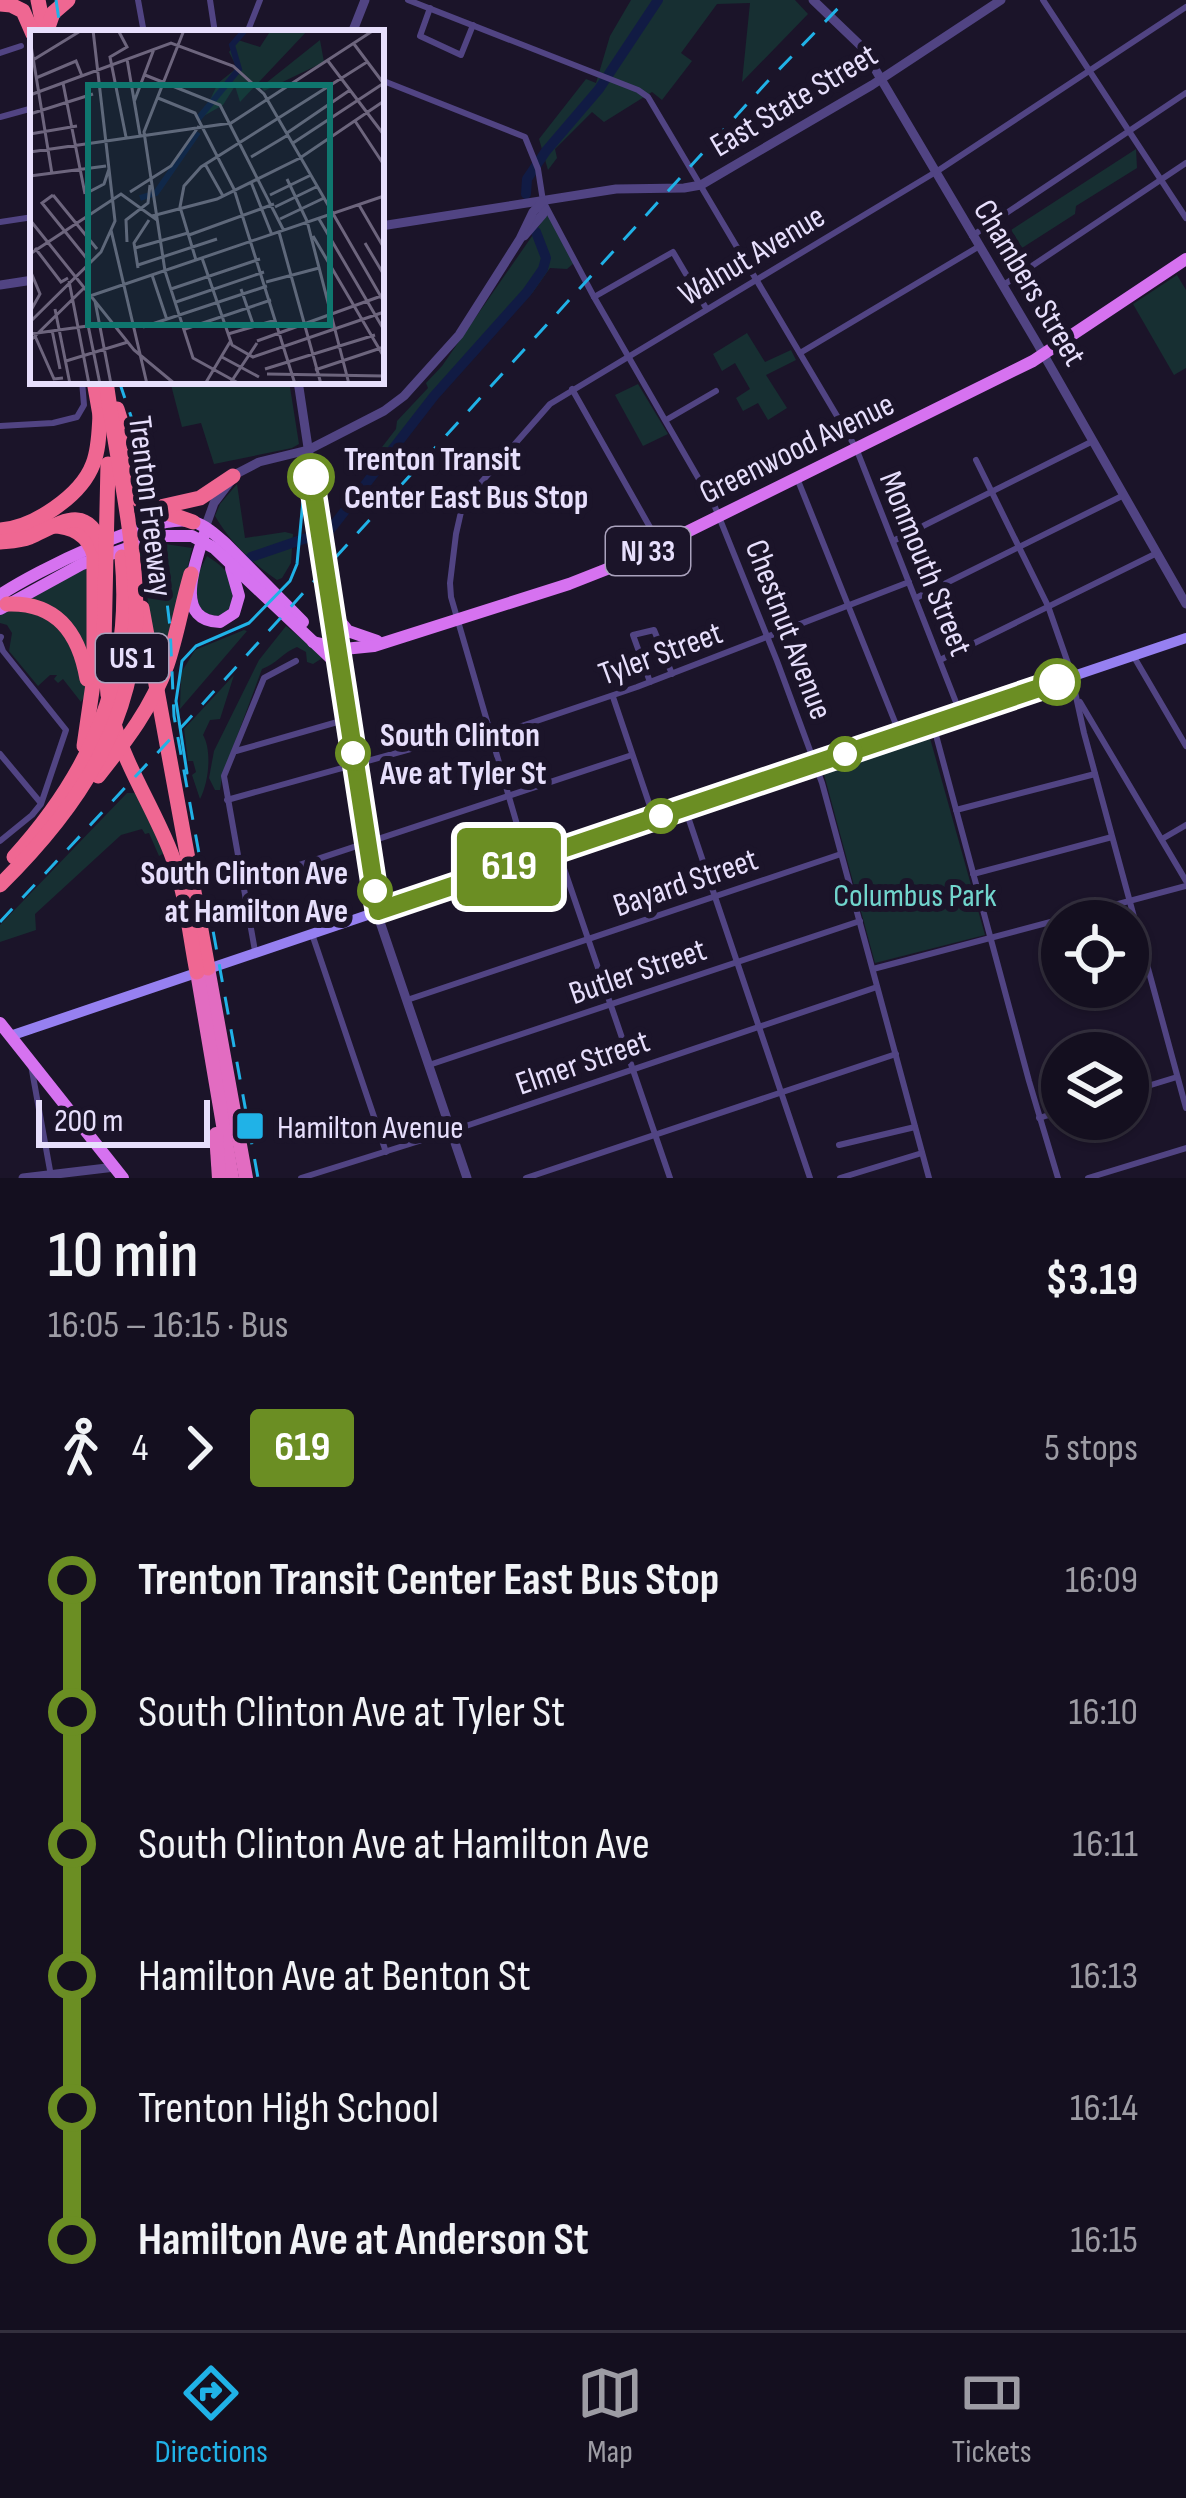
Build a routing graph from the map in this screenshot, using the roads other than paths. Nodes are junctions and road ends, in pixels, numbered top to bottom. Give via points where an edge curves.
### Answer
1 (29, 0) edge
2 (38, 0) edge
3 (68, 0) edge
4 (138, 0) edge
5 (209, 0) edge
6 (260, 0) edge
7 (365, 0) edge
8 (408, 0) edge
9 (813, 0) edge
10 (1001, 0) edge
11 (1043, 0) edge
12 (0, 4) edge
13 (1186, 7) edge
14 (430, 8) junction
15 (473, 25) junction
16 (44, 30) edge
17 (46, 30) edge
18 (143, 30) edge
19 (214, 30) edge
20 (248, 30) edge
21 (353, 30) edge
22 (29, 38) edge
23 (0, 53) edge
24 (1088, 71) junction
25 (881, 79) junction
26 (384, 81) edge
27 (1186, 93) edge
28 (30, 109) edge
29 (0, 117) edge
30 (1128, 132) junction
31 (1186, 163) edge
32 (935, 172) junction
33 (1160, 180) junction
34 (698, 181) junction
35 (543, 201) junction
36 (501, 209) junction
37 (30, 217) edge
38 (1186, 218) edge
39 (0, 222) edge
40 (384, 226) edge
41 (524, 227) junction
42 (520, 239) junction
43 (975, 241) junction
44 (1186, 259) edge
45 (756, 279) junction
46 (30, 280) edge
47 (0, 285) edge
48 (1002, 286) junction
49 (593, 294) junction
50 (706, 308) junction
51 (800, 353) junction
52 (1044, 354) junction
53 (629, 355) junction
54 (83, 384) edge
55 (95, 384) edge
56 (107, 384) edge
57 (108, 384) edge
58 (298, 384) edge
59 (572, 389) junction
60 (716, 391) dead end
61 (100, 415) junction
62 (666, 420) junction
63 (0, 426) edge
64 (1094, 441) junction
65 (856, 448) junction
66 (308, 450) junction
67 (976, 460) dead end
68 (233, 476) junction
69 (797, 478) junction
70 (992, 492) junction
71 (1124, 495) junction
72 (149, 507) junction
73 (117, 514) junction
74 (719, 515) junction
75 (0, 530) edge
76 (200, 530) junction
77 (88, 532) junction
78 (893, 541) junction
79 (0, 542) edge
80 (660, 545) junction
81 (1019, 547) junction
82 (1157, 553) junction
83 (228, 561) junction
84 (128, 567) junction
85 (102, 572) junction
86 (191, 574) junction
87 (909, 582) junction
88 (267, 592) junction
89 (4, 596) edge
90 (916, 598) junction
91 (1186, 604) edge
92 (848, 606) junction
93 (1048, 606) junction
94 (331, 609) junction
95 (458, 618) junction
96 (297, 620) junction
97 (767, 637) junction
98 (1186, 638) edge
99 (0, 639) edge
100 (313, 642) junction
101 (384, 643) junction
102 (337, 648) junction
103 (1133, 657) junction
104 (940, 660) junction
105 (296, 661) dead end
106 (340, 668) junction
107 (671, 674) junction
108 (1071, 678) junction
109 (650, 682) junction
110 (1076, 694) junction
111 (612, 696) junction
112 (91, 702) junction
113 (961, 715) junction
114 (348, 719) junction
115 (933, 724) junction
116 (491, 732) junction
117 (900, 736) junction
118 (1186, 746) edge
119 (234, 752) junction
120 (0, 754) edge
121 (632, 755) junction
122 (816, 764) junction
123 (355, 765) junction
124 (1095, 774) junction
125 (73, 782) junction
126 (509, 795) junction
127 (227, 800) junction
128 (41, 804) junction
129 (72, 805) junction
130 (685, 808) junction
131 (956, 810) junction
132 (654, 818) junction
133 (1186, 825) edge
134 (1112, 838) junction
135 (1162, 839) junction
136 (0, 841) edge
137 (367, 843) junction
138 (558, 851) junction
139 (841, 854) junction
140 (527, 861) junction
141 (0, 872) edge
142 (973, 874) junction
143 (242, 884) junction
144 (1186, 884) edge
145 (0, 885) edge
146 (715, 896) junction
147 (1128, 900) edge
148 (1135, 900) edge
149 (378, 911) junction
150 (860, 921) junction
151 (1041, 925) edge
152 (312, 934) junction
153 (991, 938) junction
154 (588, 940) junction
155 (255, 953) junction
156 (737, 962) junction
157 (873, 969) junction
158 (202, 970) junction
159 (1149, 975) edge
160 (877, 987) junction
161 (407, 1000) junction
162 (610, 1005) junction
163 (0, 1023) edge
164 (759, 1027) junction
165 (10, 1036) junction
166 (896, 1054) junction
167 (31, 1062) junction
168 (429, 1065) junction
169 (632, 1070) junction
170 (213, 1075) junction
171 (1177, 1077) junction
172 (1149, 1086) edge
173 (781, 1093) junction
174 (1186, 1108) edge
175 (1039, 1118) joint
176 (915, 1127) junction
177 (452, 1131) junction
178 (655, 1135) junction
179 (838, 1145) dead end
180 (1186, 1148) edge
181 (386, 1152) junction
182 (922, 1153) junction
183 (119, 1173) edge
184 (51, 1177) edge
185 (23, 1178) edge
186 (219, 1178) edge
187 (232, 1178) edge
188 (246, 1178) edge
189 (301, 1178) edge
190 (467, 1178) edge
191 (526, 1178) edge
192 (670, 1178) edge
193 (810, 1178) edge
194 (840, 1178) edge
195 (929, 1178) edge
196 (1058, 1178) edge
197 (1088, 1178) edge

1 - 22 highway
2 - 16 highway
3 - 17 highway
4 - 18 street
5 - 19 street
6 - 20 street
7 - 21 street
8 - 14 street, Monmouth Street
9 - 25 street, Chambers Street via 855,38
10 - 25 street, East State Street
11 - 24 street
12 - 22 highway via 23,11
13 - 24 street, Walnut Avenue
14 - 15 street, Monmouth Street
14 - 15 street via 423,40 461,55
15 - 34 street, Monmouth Street via 646,95
22 - 23 street
24 - 30 street
24 - 32 street, Walnut Avenue
25 - 32 street, Chambers Street
25 - 34 street, East State Street
26 - 35 street via 524,136
27 - 30 street
28 - 29 street
30 - 33 street
30 - 43 street
31 - 33 street
32 - 43 street, Chambers Street
32 - 45 street, Walnut Avenue
33 - 38 street
33 - 48 street
34 - 35 street, East State Street
34 - 45 street, Monmouth Street
35 - 36 street, East State Street
35 - 41 street
35 - 42 street via 543,214
35 - 49 street, Chestnut Avenue
36 - 40 street, East State Street
36 - 41 street via 515,210
37 - 39 street
41 - 42 street
42 - 66 street via 418,383 392,406
43 - 48 street, Chambers Street
43 - 51 street
44 - 52 main road, Greenwood Avenue / NJ 33
45 - 50 street, Walnut Avenue
45 - 51 street, Monmouth Street
46 - 47 street
48 - 52 street, Chambers Street
49 - 50 street via 673,252
49 - 53 street, Chestnut Avenue
50 - 53 street, Walnut Avenue
51 - 65 street, Monmouth Street
52 - 64 street, Chambers Street
52 - 65 main road, Greenwood Avenue / NJ 33
53 - 59 street, Walnut Avenue
53 - 62 street, Chestnut Avenue
54 - 63 street via 77,417
55 - 61 highway, Trenton Freeway
56 - 73 highway, Trenton Freeway / US 1
57 - 72 highway via 136,492
58 - 66 street
59 - 80 street
59 - 95 street, Walnut Avenue via 463,502 450,583
60 - 62 street
61 - 73 highway, Trenton Freeway
61 - 75 highway via 84,482 37,519
62 - 74 street, Chestnut Avenue
64 - 70 street
64 - 71 street, Chambers Street
65 - 69 main road, Greenwood Avenue / NJ 33
65 - 78 street, Monmouth Street
66 - 68 street
66 - 94 street
67 - 70 street
68 - 72 highway via 188,502
68 - 76 street
69 - 74 main road, Greenwood Avenue / NJ 33
69 - 92 street
70 - 78 street
70 - 81 street
71 - 81 street
71 - 82 street, Chambers Street
72 - 76 highway
73 - 84 highway, Trenton Freeway / US 1
73 - 85 highway
74 - 80 main road, Greenwood Avenue / NJ 33
74 - 97 street, Chestnut Avenue
76 - 83 main road, NJ 33
76 - 86 main road
76 - 88 main road, NJ 33 via 225,543
76 - 89 main road via 150,539
76 - 89 main road via 167,522 87,548
77 - 79 highway via 51,526
77 - 85 highway
77 - 85 highway
78 - 87 street, Monmouth Street
80 - 95 main road, Greenwood Avenue / NJ 33
81 - 90 street
81 - 93 street
82 - 91 street, Chambers Street
82 - 93 street
83 - 86 main road via 239,596 226,620 209,622 196,612
83 - 88 main road, NJ 33
84 - 125 highway, Trenton Freeway / US 1 via 118,666
84 - 129 highway, Trenton Freeway / US 1 via 135,638 124,694
84 - 158 highway via 172,766
85 - 112 highway
85 - 158 highway via 111,710 177,871
86 - 129 highway via 166,669 135,731
87 - 90 street, Monmouth Street
87 - 92 street, Tyler Street
88 - 96 main road, NJ 33
89 - 112 highway via 41,608 67,628
90 - 104 street, Monmouth Street
92 - 97 street, Tyler Street
92 - 117 street
93 - 104 street
93 - 108 street
94 - 96 main road
94 - 101 main road via 351,634
94 - 102 street
95 - 101 main road, Greenwood Avenue / NJ 33
95 - 116 street, Walnut Avenue
96 - 100 main road, NJ 33
96 - 102 main road, NJ 33
97 - 107 street, Tyler Street
97 - 122 street, Chestnut Avenue
98 - 103 main road
99 - 128 street via 66,730
100 - 102 main road, NJ 33
100 - 106 main road
101 - 102 main road, Greenwood Avenue / NJ 33
102 - 106 street
103 - 108 main road
103 - 118 street
104 - 113 street, Monmouth Street
105 - 119 street via 265,676
106 - 114 street
107 - 109 street, Tyler Street
107 - 109 street via 654,630 633,635
108 - 110 street
108 - 113 main road
109 - 111 street, Tyler Street
110 - 124 street
110 - 135 street
111 - 116 street, Tyler Street
111 - 121 street
112 - 125 highway
113 - 115 main road
114 - 119 street
114 - 123 street
115 - 117 main road
115 - 131 street
116 - 123 street, Tyler Street
116 - 126 street, Walnut Avenue
117 - 122 main road
119 - 127 street via 224,775
120 - 128 street
121 - 126 street
121 - 132 street
122 - 130 main road
122 - 139 street, Chestnut Avenue
123 - 127 street, Tyler Street
123 - 137 street
124 - 131 street
124 - 134 street
125 - 141 highway, Trenton Freeway / US 1
126 - 137 street
126 - 140 street, Walnut Avenue
127 - 143 street
128 - 136 street
129 - 145 highway, Trenton Freeway / US 1
130 - 132 main road
130 - 146 street
131 - 142 street
132 - 138 main road
133 - 135 street
134 - 142 street
134 - 147 street
135 - 144 street
137 - 143 street
137 - 149 street
138 - 140 main road
138 - 154 street
139 - 146 street, Bayard Street
139 - 150 street, Chestnut Avenue
140 - 149 main road
142 - 153 street
143 - 155 street
144 - 148 street
146 - 154 street, Bayard Street
146 - 156 street
149 - 152 main road
149 - 161 street
150 - 156 street, Butler Street
150 - 157 street, Chestnut Avenue
151 - 153 street
152 - 155 main road
152 - 181 street
153 - 157 street
153 - 175 street
154 - 161 street, Bayard Street
154 - 162 street
155 - 158 main road
156 - 162 street, Butler Street
156 - 164 street
157 - 160 street, Chestnut Avenue
158 - 165 main road
158 - 170 highway
158 - 188 highway
159 - 171 street
160 - 164 street, Elmer Street
160 - 166 street, Chestnut Avenue
161 - 168 street
162 - 168 street, Butler Street
162 - 169 street
163 - 165 main road
164 - 169 street, Elmer Street
164 - 173 street
165 - 167 main road
166 - 173 street
166 - 176 street, Chestnut Avenue
167 - 183 main road
167 - 184 street
168 - 177 street
169 - 177 street, Elmer Street
169 - 178 street
170 - 186 highway
170 - 187 highway
171 - 172 street
171 - 174 street
173 - 178 street
173 - 193 street
175 - 196 street
176 - 179 street
176 - 182 street, Chestnut Avenue
177 - 181 street, Elmer Street
177 - 190 street
178 - 191 street
178 - 192 street
180 - 197 street
181 - 189 street, Elmer Street
182 - 194 street
182 - 195 street, Chestnut Avenue
183 - 184 street
184 - 185 street

